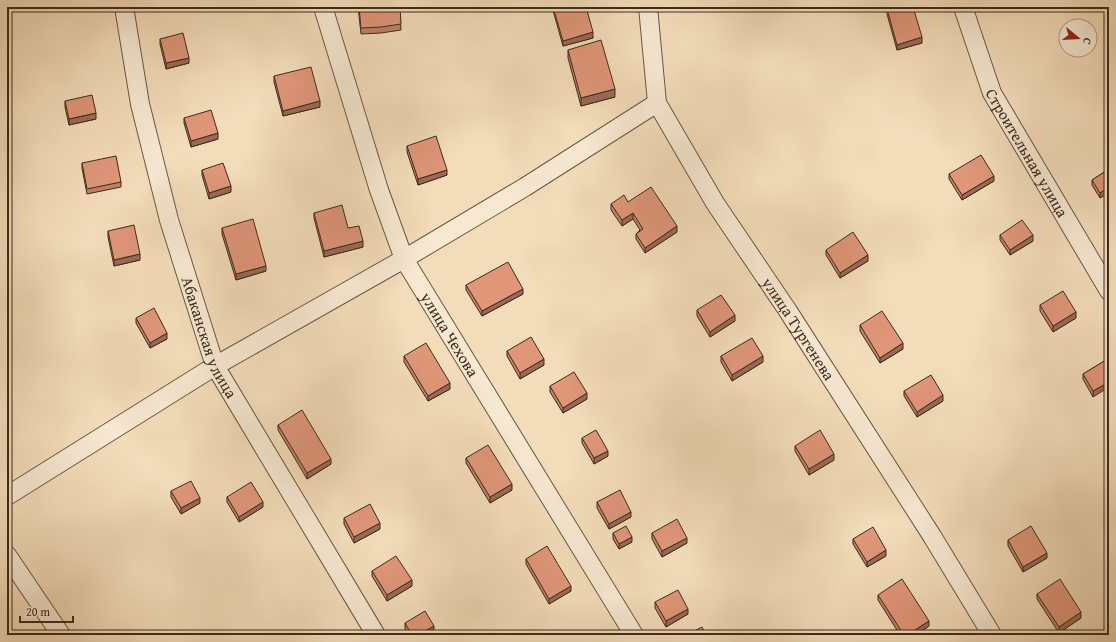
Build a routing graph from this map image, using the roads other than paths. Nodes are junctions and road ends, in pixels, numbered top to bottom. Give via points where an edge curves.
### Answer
1 (124, 7) edge
2 (324, 7) edge
3 (648, 7) edge
4 (962, 7) edge
5 (657, 103) junction
6 (404, 259) junction
7 (1109, 291) edge
8 (215, 366) junction
9 (7, 496) edge
10 (7, 555) edge
11 (61, 635) edge
12 (376, 635) edge
13 (634, 635) edge
14 (992, 635) edge

1 - 8 street, Абаканская улица via 140,104 169,220
2 - 6 street, улица Чехова
3 - 5 street, улица Тургенева
4 - 7 street, Строительная улица via 992,93
5 - 6 street via 525,187
5 - 14 street, улица Тургенева via 715,203 788,311 924,523
6 - 8 street
6 - 13 street, улица Чехова
8 - 9 street
8 - 12 street, Абаканская улица
10 - 11 street

